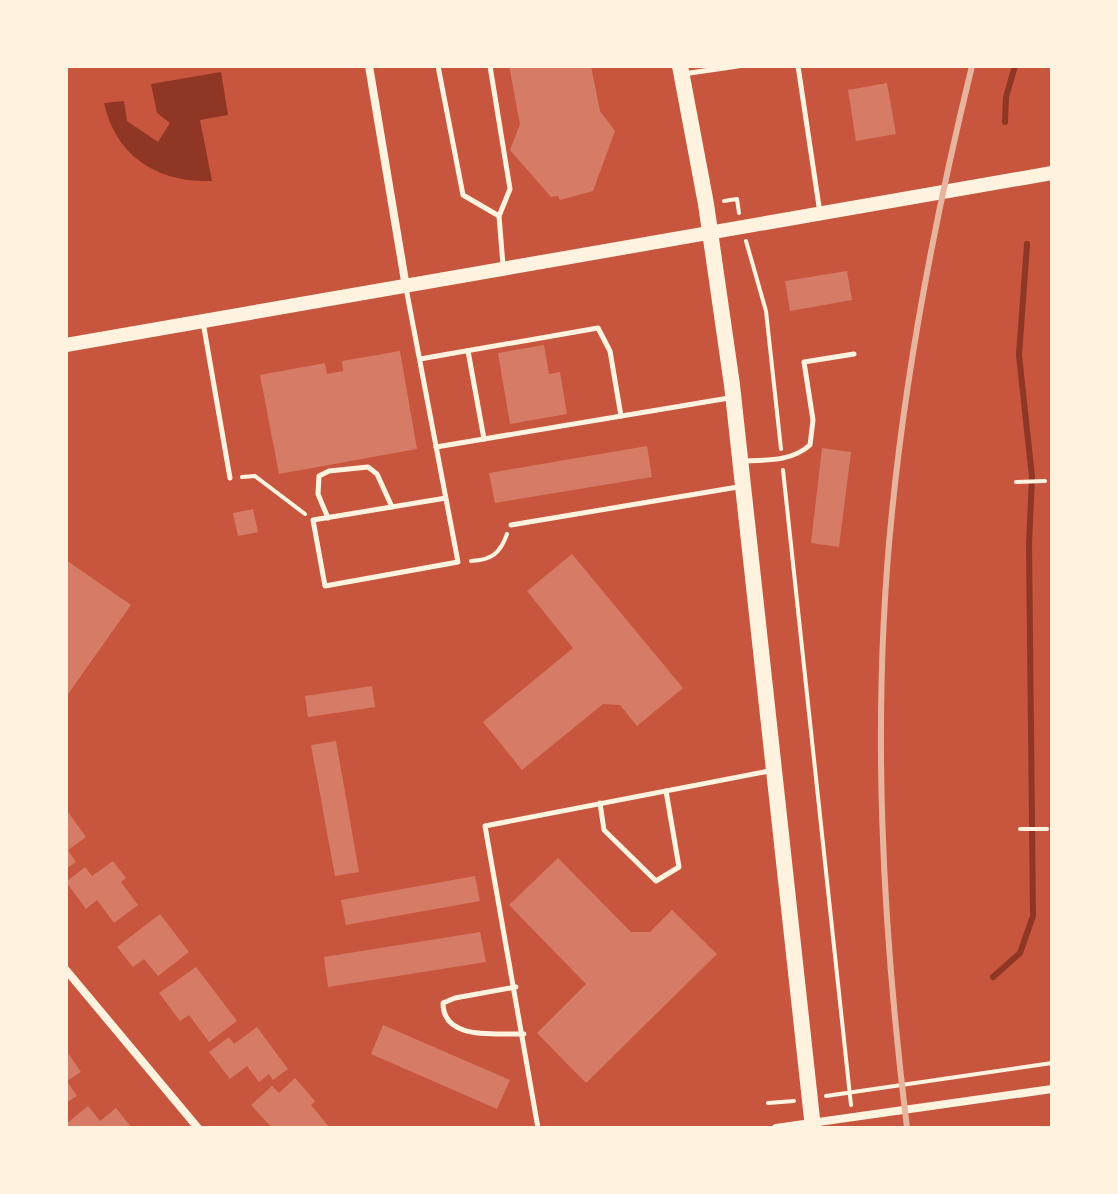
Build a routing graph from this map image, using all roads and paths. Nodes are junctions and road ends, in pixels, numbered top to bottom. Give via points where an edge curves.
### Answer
1 (369, 66) edge
2 (438, 66) edge
3 (490, 66) edge
4 (738, 66) edge
5 (798, 66) edge
6 (681, 70) edge
7 (1052, 173) edge
8 (706, 204) junction
9 (821, 214) junction
10 (499, 216) junction
11 (742, 227) junction
12 (710, 233) junction
13 (504, 269) junction
14 (406, 287) junction
15 (203, 322) junction
16 (66, 345) edge
17 (468, 351) junction
18 (854, 354) dead end
19 (420, 359) junction
20 (734, 397) junction
21 (621, 416) junction
22 (484, 439) junction
23 (436, 447) junction
24 (782, 459) junction
25 (740, 461) junction
26 (230, 478) joint
27 (1045, 481) dead end
28 (1016, 482) dead end
29 (743, 486) junction
30 (446, 498) junction
31 (392, 507) junction
32 (328, 518) junction
33 (313, 520) junction
34 (511, 525) joint
35 (456, 554) junction
36 (774, 770) junction
37 (666, 791) junction
38 (600, 803) junction
39 (1020, 829) dead end
40 (1047, 829) dead end
41 (66, 970) edge
42 (516, 987) junction
43 (524, 1034) junction
44 (1052, 1063) edge
45 (1052, 1089) edge
46 (849, 1092) junction
47 (810, 1099) junction
48 (768, 1103) dead end
49 (852, 1118) junction
50 (812, 1125) edge
51 (198, 1128) edge
52 (538, 1128) edge
53 (776, 1128) edge

1 - 14 street
2 - 10 lane via 463,195
3 - 10 lane via 510,189
4 - 6 lane
5 - 9 lane
6 - 8 main road
7 - 9 street
8 - 11 path via 737,199
8 - 12 main road
9 - 11 street
10 - 13 lane
11 - 12 street
11 - 24 path via 766,311
12 - 13 street
12 - 20 main road
13 - 14 street
14 - 15 street
14 - 19 lane
15 - 16 street
15 - 26 lane
17 - 19 lane
17 - 21 lane via 598,328 610,351
17 - 22 lane
18 - 24 lane via 804,362 813,420 810,445 799,455
19 - 23 lane
20 - 21 lane
20 - 25 main road
21 - 22 lane
22 - 23 lane
23 - 30 lane
24 - 25 lane
24 - 46 path
25 - 29 main road
26 - 33 path via 255,476
27 - 28 path
29 - 34 lane
29 - 36 main road
30 - 31 lane
30 - 35 lane
31 - 32 lane
31 - 32 lane via 377,474 368,467 329,471 319,476 318,494
32 - 33 lane
33 - 35 lane via 325,586 458,562
34 - 35 path via 501,551 493,557 472,562
36 - 37 lane
36 - 47 main road
37 - 38 lane
37 - 38 lane via 679,867 656,881 604,830
38 - 42 lane via 485,826
39 - 40 path
41 - 51 street
42 - 43 lane
42 - 43 lane via 455,998 443,1003 443,1015 452,1028
43 - 52 lane
44 - 46 path
45 - 49 street
46 - 47 path
46 - 49 path
47 - 48 path
47 - 50 main road
49 - 50 street
50 - 53 street

